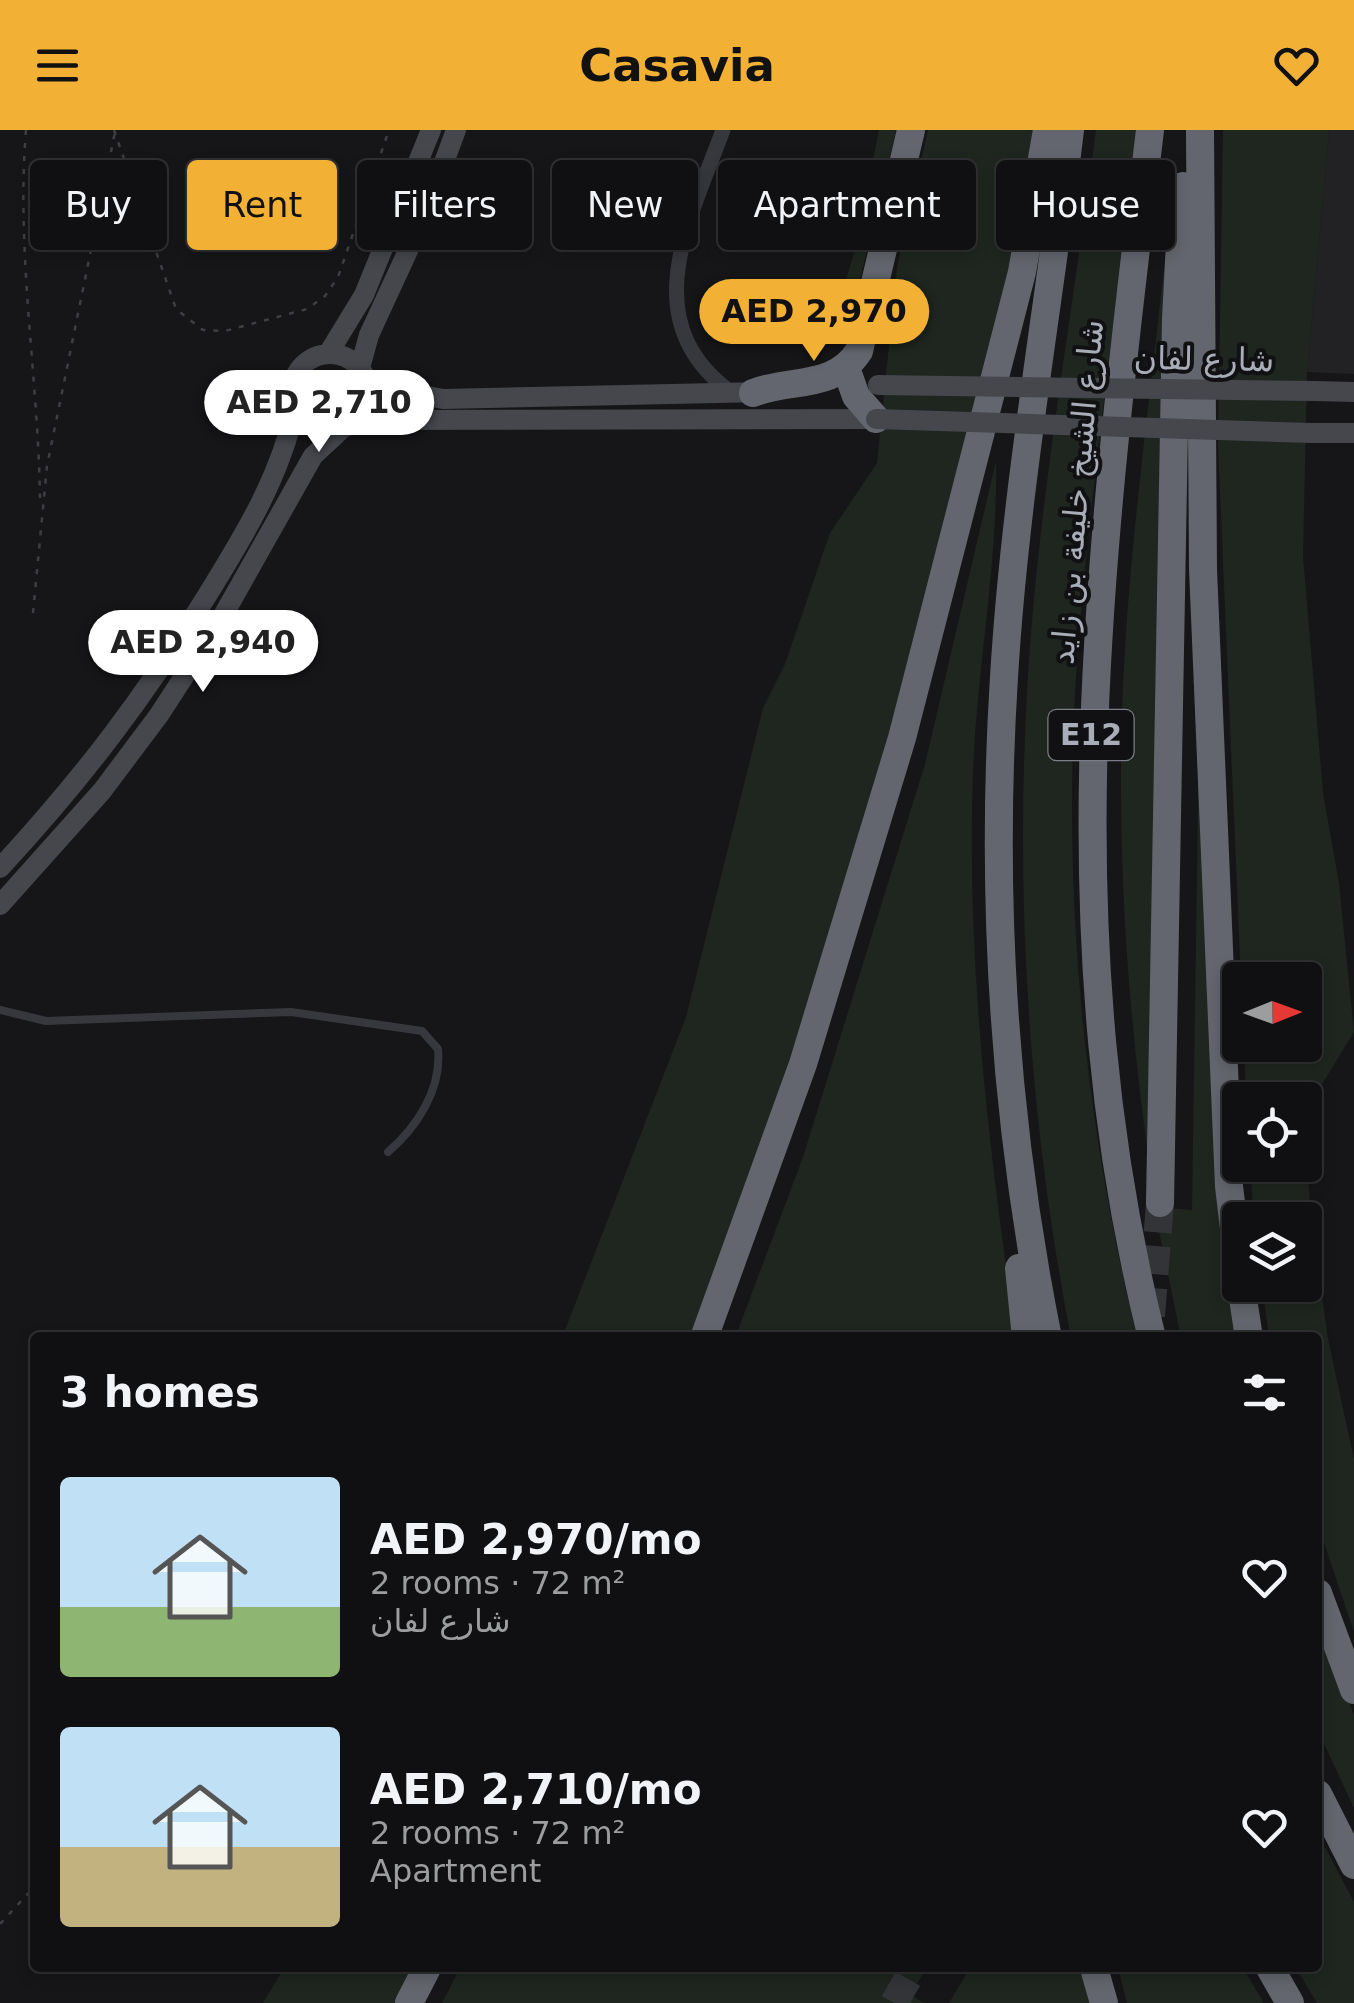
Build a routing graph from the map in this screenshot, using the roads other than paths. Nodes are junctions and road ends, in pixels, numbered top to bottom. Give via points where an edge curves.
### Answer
1 (431, 130) edge
2 (456, 130) edge
3 (723, 130) edge
4 (911, 130) edge
5 (1047, 130) edge
6 (1070, 130) edge
7 (1150, 130) edge
8 (1186, 130) edge
9 (1200, 130) edge
10 (328, 354) junction
11 (364, 377) junction
12 (858, 380) junction
13 (1354, 392) edge
14 (743, 393) junction
15 (295, 408) junction
16 (876, 420) junction
17 (349, 424) junction
18 (1354, 433) edge
19 (0, 868) edge
20 (0, 904) edge
21 (0, 1010) edge
22 (1012, 1116) junction
23 (388, 1152) dead end
24 (1231, 1202) edge
25 (1160, 1203) tunnel mouth
26 (1243, 1302) edge
27 (706, 1332) edge
28 (1026, 1332) edge
29 (1047, 1332) edge
30 (1151, 1332) edge
31 (1248, 1332) edge
32 (1322, 1603) edge
33 (1354, 1690) edge
34 (1322, 1802) edge
35 (1354, 1865) edge
36 (425, 1972) edge
37 (1095, 1972) edge
38 (1272, 1972) edge
39 (410, 2003) edge
40 (1104, 2003) edge
41 (1290, 2003) edge

1 - 10 street via 364,295
2 - 11 street via 369,335
3 - 14 street via 681,246 675,286 679,322 694,356
4 - 12 highway
5 - 27 highway via 1022,272 902,738 803,1064
6 - 22 highway, شارع الشيخ خليفة بن زايد / E12 via 1004,674 999,913
7 - 30 highway, شارع الشيخ خليفة بن زايد / E12 via 1102,570 1089,836 1106,1081
8 - 25 highway via 1176,319
9 - 24 highway via 1203,569
10 - 11 street via 346,357
10 - 15 street via 297,372
11 - 14 street via 443,398
11 - 17 street via 367,404
12 - 13 street, شارع لفان, bridge
12 - 14 highway
12 - 16 highway
15 - 17 street via 314,428
15 - 19 street via 270,488 179,641 97,760
16 - 17 street
16 - 18 street, bridge
17 - 20 street via 312,456 159,715 102,791
21 - 23 lane via 46,1021 291,1012 422,1031 438,1049 433,1088 411,1130
22 - 28 highway
22 - 29 highway, شارع الشيخ خليفة بن زايد / E12
26 - 31 highway
32 - 33 highway
34 - 35 highway
36 - 39 highway
37 - 40 highway
38 - 41 highway

